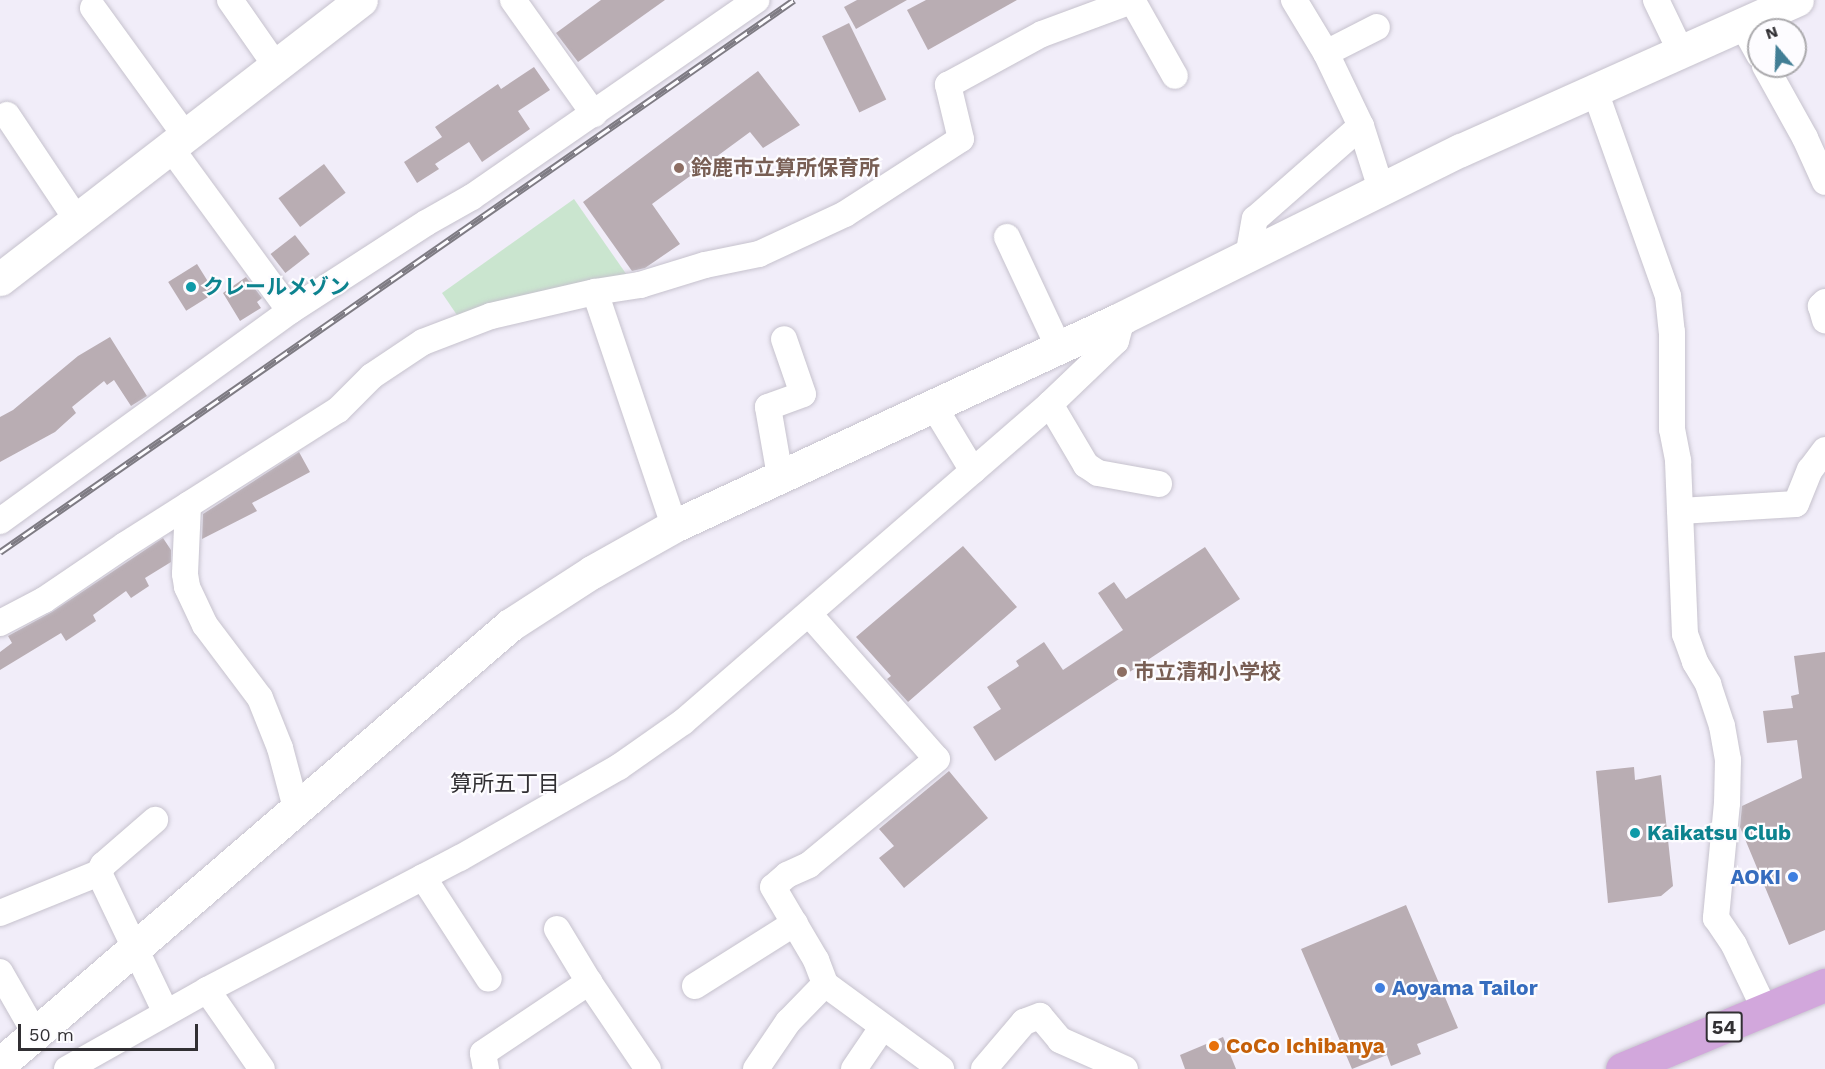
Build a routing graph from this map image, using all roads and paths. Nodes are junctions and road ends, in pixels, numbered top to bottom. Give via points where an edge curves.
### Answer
1 (230, 0) edge
2 (361, 0) edge
3 (513, 0) edge
4 (757, 0) edge
5 (1133, 0) edge
6 (1294, 0) edge
7 (1656, 0) edge
8 (1797, 0) edge
9 (93, 8) dead end
10 (1742, 24) junction
11 (1377, 27) dead end
12 (1747, 33) edge
13 (1681, 52) junction
14 (1326, 53) junction
15 (276, 66) junction
16 (1175, 76) dead end
17 (1772, 78) edge
18 (1595, 92) junction
19 (594, 114) junction
20 (7, 116) dead end
21 (1361, 126) junction
22 (178, 141) junction
23 (1825, 182) edge
24 (1382, 192) junction
25 (77, 220) junction
26 (1007, 237) dead end
27 (1248, 257) junction
28 (0, 279) edge
29 (595, 292) junction
30 (1825, 302) edge
31 (290, 311) junction
32 (1122, 318) junction
33 (1825, 320) edge
34 (784, 339) dead end
35 (1059, 348) junction
36 (1050, 404) junction
37 (933, 405) junction
38 (1825, 450) edge
39 (973, 471) junction
40 (780, 476) junction
41 (1160, 484) dead end
42 (188, 505) junction
43 (1680, 512) junction
44 (0, 521) edge
45 (674, 526) junction
46 (809, 614) junction
47 (0, 623) edge
48 (296, 808) junction
49 (155, 820) dead end
50 (99, 873) junction
51 (423, 877) junction
52 (0, 913) edge
53 (795, 923) junction
54 (557, 929) dead end
55 (134, 949) junction
56 (0, 972) edge
57 (489, 979) dead end
58 (589, 982) junction
59 (825, 984) junction
60 (1825, 985) edge
61 (695, 986) dead end
62 (207, 990) junction
63 (1765, 1010) junction
64 (166, 1013) junction
65 (882, 1028) junction
66 (35, 1033) junction
67 (0, 1064) edge
68 (67, 1069) edge
69 (262, 1069) edge
70 (486, 1069) edge
71 (648, 1069) edge
72 (756, 1069) edge
73 (854, 1069) edge
74 (941, 1069) edge
75 (984, 1069) edge
76 (1125, 1069) edge
77 (1622, 1069) edge

1 - 15 street
2 - 15 street
3 - 19 street
4 - 19 street
5 - 16 street
5 - 29 street via 1042,34 948,85 961,139 845,214 759,254 640,285
6 - 14 street
7 - 13 street
8 - 10 street
9 - 22 street
10 - 12 street
10 - 13 street
11 - 14 street
13 - 18 street
14 - 21 street
15 - 22 street
17 - 23 street
18 - 24 street via 1461,150
18 - 43 street via 1668,296 1672,429
19 - 31 street via 472,197
20 - 25 street
21 - 24 street
21 - 27 street via 1255,219
22 - 25 street
22 - 31 street
24 - 27 street
25 - 28 street
26 - 35 street
27 - 32 street
29 - 42 street via 491,316 423,342 372,376 338,410
29 - 45 street
30 - 33 street via 1821,306
31 - 44 street
32 - 35 street
32 - 36 street via 1116,341
34 - 40 street via 803,394 768,407
35 - 37 street
36 - 39 street
36 - 41 street via 1086,465 1098,473
37 - 39 street
37 - 40 street
38 - 43 street via 1810,470 1796,504
39 - 46 street
40 - 45 street
42 - 47 street via 44,600
42 - 48 street via 187,587 205,625 260,698 280,748
43 - 63 street via 1685,634 1708,684 1728,760 1716,918 1734,945
45 - 48 street via 510,625
46 - 51 street via 683,722 619,767
46 - 53 street via 937,759 809,865 788,874 773,887
48 - 55 street
49 - 50 street via 103,865
50 - 52 street
50 - 55 street
51 - 57 street
51 - 62 street
53 - 59 street
53 - 61 street
54 - 58 street
55 - 64 street
55 - 66 street
56 - 66 street
58 - 70 street via 483,1053
58 - 71 street
59 - 65 street
59 - 72 street via 788,1022
60 - 63 main road, 54
62 - 64 street
62 - 69 street
63 - 77 main road, 54
64 - 68 street
65 - 73 street
65 - 74 street
66 - 67 street
75 - 76 street via 1024,1022 1040,1016 1060,1040

